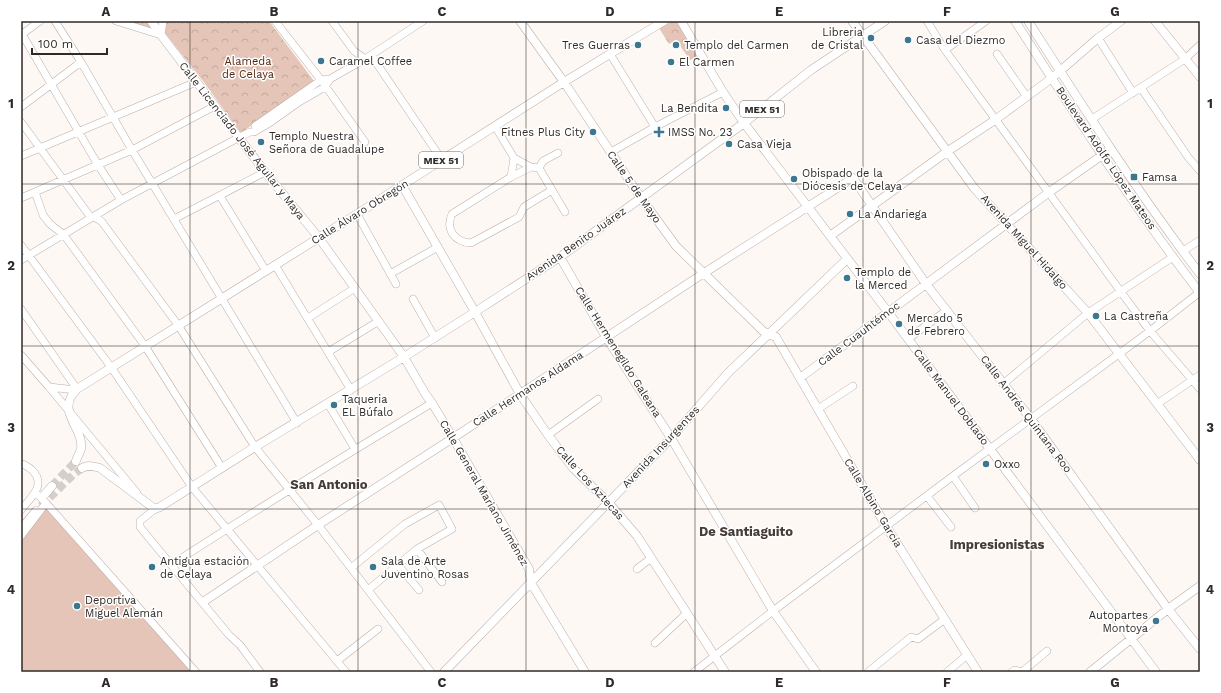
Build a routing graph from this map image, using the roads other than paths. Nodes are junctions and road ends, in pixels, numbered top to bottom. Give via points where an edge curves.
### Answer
1 (40, 21) edge
2 (55, 21) edge
3 (116, 21) edge
4 (151, 21) edge
5 (163, 21) edge
6 (275, 21) edge
7 (332, 21) edge
8 (423, 21) edge
9 (520, 21) edge
10 (664, 21) edge
11 (681, 21) edge
12 (852, 21) edge
13 (885, 21) edge
14 (926, 21) edge
15 (986, 21) edge
16 (1015, 21) edge
17 (1028, 21) edge
18 (1155, 21) edge
19 (1119, 22) edge
20 (22, 35) edge
21 (862, 35) junction
22 (161, 36) junction
23 (1098, 38) junction
24 (1200, 45) edge
25 (945, 50) junction
26 (610, 54) junction
27 (997, 54) dead end
28 (372, 55) junction
29 (365, 59) junction
30 (1185, 59) junction
31 (81, 62) junction
32 (1060, 71) junction
33 (1200, 77) edge
34 (1052, 78) junction
35 (330, 79) junction
36 (320, 80) junction
37 (196, 82) junction
38 (564, 82) junction
39 (51, 84) junction
40 (325, 87) junction
41 (1141, 88) junction
42 (723, 92) junction
43 (1133, 93) junction
44 (1027, 97) junction
45 (215, 106) junction
46 (21, 107) edge
47 (114, 117) junction
48 (1092, 119) junction
49 (995, 120) junction
50 (21, 122) edge
51 (744, 123) junction
52 (495, 126) junction
53 (655, 126) junction
54 (78, 131) junction
55 (250, 132) junction
56 (238, 138) junction
57 (365, 142) dead end
58 (40, 148) junction
59 (1112, 149) junction
60 (132, 150) junction
61 (948, 151) junction
62 (611, 152) junction
63 (558, 153) dead end
64 (1102, 155) junction
65 (21, 156) edge
66 (514, 158) junction
67 (442, 160) junction
68 (98, 165) junction
69 (531, 167) junction
70 (539, 168) junction
71 (1200, 171) edge
72 (265, 172) junction
73 (511, 177) junction
74 (854, 178) joint
75 (64, 180) junction
76 (153, 184) junction
77 (402, 185) junction
78 (552, 190) junction
79 (35, 192) junction
80 (1048, 193) junction
81 (220, 196) junction
82 (21, 198) edge
83 (641, 198) junction
84 (121, 200) junction
85 (871, 205) junction
86 (809, 207) junction
87 (565, 212) dead end
88 (357, 214) junction
89 (93, 217) junction
90 (174, 219) junction
91 (1007, 224) junction
92 (64, 235) junction
93 (830, 236) junction
94 (318, 238) junction
95 (1200, 240) edge
96 (21, 245) edge
97 (438, 247) junction
98 (1183, 251) junction
99 (29, 256) junction
100 (560, 256) junction
101 (1173, 258) junction
102 (847, 259) junction
103 (21, 260) edge
104 (275, 265) junction
105 (266, 270) junction
106 (704, 273) junction
107 (390, 274) junction
108 (1200, 274) edge
109 (396, 284) dead end
110 (926, 284) junction
111 (355, 288) junction
112 (1120, 292) junction
113 (1200, 293) edge
114 (222, 298) junction
115 (413, 299) dead end
116 (21, 309) edge
117 (947, 310) junction
118 (475, 312) junction
119 (888, 312) junction
120 (1088, 313) junction
121 (308, 318) junction
122 (379, 321) junction
123 (178, 325) junction
124 (1150, 331) junction
125 (769, 334) junction
126 (606, 337) junction
127 (435, 338) junction
128 (908, 340) junction
129 (145, 346) junction
130 (328, 352) junction
131 (1119, 354) junction
132 (21, 356) edge
133 (404, 357) junction
134 (111, 367) junction
135 (1200, 375) edge
136 (800, 378) junction
137 (1192, 380) junction
138 (1004, 384) junction
139 (853, 386) dead end
140 (49, 387) junction
141 (1200, 389) edge
142 (76, 390) junction
143 (351, 390) junction
144 (520, 394) junction
145 (598, 399) dead end
146 (432, 403) junction
147 (328, 404) junction
148 (1157, 404) junction
149 (818, 409) junction
150 (69, 412) junction
151 (1031, 419) junction
152 (298, 422) junction
153 (548, 436) junction
154 (453, 438) junction
155 (671, 438) junction
156 (255, 447) junction
157 (355, 449) junction
158 (990, 450) junction
159 (1200, 460) edge
160 (76, 461) tunnel mouth
161 (21, 464) edge
162 (82, 468) tunnel mouth
163 (222, 468) junction
164 (952, 476) junction
165 (52, 486) tunnel mouth
166 (192, 487) junction
167 (290, 489) junction
168 (35, 492) junction
169 (45, 494) dead end
170 (926, 496) junction
171 (140, 498) junction
172 (608, 502) junction
173 (46, 503) junction
174 (975, 508) dead end
175 (155, 509) junction
176 (21, 510) edge
177 (21, 522) edge
178 (318, 525) junction
179 (886, 526) junction
180 (951, 527) dead end
181 (227, 528) junction
182 (21, 529) edge
183 (21, 536) edge
184 (417, 549) junction
185 (651, 558) junction
186 (171, 565) junction
187 (258, 565) junction
188 (398, 565) junction
189 (351, 568) junction
190 (636, 569) dead end
191 (442, 582) dead end
192 (531, 583) junction
193 (1200, 586) edge
194 (368, 590) junction
195 (419, 590) dead end
196 (203, 602) junction
197 (1168, 608) junction
198 (773, 611) junction
199 (687, 613) junction
200 (945, 619) junction
201 (378, 629) dead end
202 (1132, 639) junction
203 (655, 643) dead end
204 (1200, 649) edge
205 (1047, 651) dead end
206 (968, 655) junction
207 (714, 656) junction
208 (337, 661) junction
209 (196, 672) edge
210 (260, 672) edge
211 (346, 672) edge
212 (431, 672) edge
213 (444, 672) edge
214 (585, 672) edge
215 (694, 672) edge
216 (724, 672) edge
217 (816, 672) edge
218 (868, 672) edge
219 (947, 672) edge
220 (978, 672) edge
221 (1012, 672) edge
222 (1090, 672) edge
223 (1156, 672) edge

1 - 20 street
2 - 31 street
3 - 22 street
4 - 22 main road, Calle Licenciado José Aguilar y Maya
5 - 22 street
6 - 36 street
7 - 29 street via 354,51
8 - 28 street
9 - 38 main road, Calle 5 de Mayo
10 - 26 main road, Calle Álvaro Obregón / MEX 51
11 - 42 main road, Calle Manuel Doblado
12 - 21 main road, Avenida Miguel Hidalgo
13 - 21 main road, Avenida Benito Juárez / MEX 51
14 - 25 street
15 - 25 street
16 - 34 main road, Boulevard Adolfo López Mateos
17 - 32 main road, Boulevard Adolfo López Mateos
18 - 30 main road
19 - 23 main road
20 - 39 street
21 - 51 main road, Avenida Benito Juárez / MEX 51 via 811,70
21 - 61 main road, Avenida Miguel Hidalgo
22 - 37 main road, Calle Licenciado José Aguilar y Maya
23 - 32 main road
23 - 43 street
24 - 30 street
25 - 49 street
26 - 38 main road, Calle Álvaro Obregón / MEX 51
26 - 53 street
27 - 44 street
28 - 29 street
28 - 67 street
29 - 35 street
30 - 33 main road
30 - 41 street
31 - 39 street
31 - 47 street
32 - 34 main road
32 - 48 main road, Boulevard Adolfo López Mateos
34 - 44 main road
34 - 64 main road, Boulevard Adolfo López Mateos
35 - 36 street
35 - 40 street
36 - 40 street
36 - 55 street
37 - 45 main road, Calle Licenciado José Aguilar y Maya
37 - 47 street
38 - 52 main road, Calle Álvaro Obregón / MEX 51
38 - 62 main road, Calle 5 de Mayo
39 - 46 street
39 - 54 street
40 - 55 street via 298,102 271,122
40 - 57 street
41 - 43 street
41 - 71 street
42 - 51 main road, Calle Manuel Doblado
42 - 53 street
43 - 48 street
44 - 49 main road
45 - 56 main road, Calle Licenciado José Aguilar y Maya
45 - 60 street
47 - 54 street
47 - 60 street
48 - 59 main road, Boulevard Adolfo López Mateos
49 - 61 main road
49 - 80 street
50 - 58 street
51 - 83 main road, Avenida Benito Juárez / MEX 51
51 - 86 main road, Calle Manuel Doblado
52 - 66 street
52 - 67 main road, Calle Álvaro Obregón / MEX 51
53 - 62 street
54 - 58 street
54 - 68 street
55 - 56 street
56 - 72 main road, Calle Licenciado José Aguilar y Maya
56 - 76 street
58 - 65 street
58 - 75 street
59 - 64 main road, Calle Cuauhtémoc
59 - 98 main road, Boulevard Adolfo López Mateos
60 - 68 street
60 - 76 street
61 - 85 main road
61 - 91 main road, Avenida Miguel Hidalgo via 974,188
62 - 83 main road, Calle 5 de Mayo
63 - 70 street via 543,161
64 - 80 main road, Calle Cuauhtémoc
64 - 101 main road, Boulevard Adolfo López Mateos
66 - 69 street
66 - 73 street
67 - 77 main road, Calle Álvaro Obregón / MEX 51
68 - 75 street
68 - 84 street
69 - 70 street
69 - 73 street
70 - 78 street
72 - 81 street
72 - 94 main road, Calle Licenciado José Aguilar y Maya
73 - 78 street via 452,214 449,227 458,239 464,243 471,243 519,216 524,207
74 - 85 main road, Calle Andrés Quintana Roo
74 - 86 main road, Calle Hermanos Aldama
75 - 79 street
75 - 89 street
76 - 84 street
76 - 90 street
77 - 88 main road, Calle Álvaro Obregón / MEX 51
77 - 97 main road, Calle Los Aztecas
78 - 87 street
79 - 82 street
79 - 92 street via 43,215
80 - 91 main road, Calle Cuauhtémoc
80 - 112 street
81 - 90 street
81 - 105 street
83 - 100 main road, Avenida Benito Juárez
83 - 106 main road, Calle 5 de Mayo via 676,246
84 - 89 street
85 - 93 main road
85 - 110 main road, Calle Andrés Quintana Roo
86 - 93 main road, Calle Manuel Doblado
86 - 106 main road, Calle Hermanos Aldama
88 - 94 main road, Calle Álvaro Obregón / MEX 51
88 - 107 street
89 - 92 street
89 - 123 street via 102,222
90 - 114 street
91 - 110 main road, Calle Cuauhtémoc
91 - 120 main road, Avenida Miguel Hidalgo
92 - 99 street
92 - 129 street
93 - 102 main road, Calle Manuel Doblado
94 - 104 main road, Calle Álvaro Obregón / MEX 51
94 - 111 main road, Calle Licenciado José Aguilar y Maya
95 - 98 street
96 - 99 street
97 - 107 street
97 - 118 main road, Calle Los Aztecas
98 - 108 main road, Boulevard Adolfo López Mateos
99 - 103 street
99 - 134 street
100 - 118 main road, Avenida Benito Juárez
100 - 126 main road, Calle Hermenegildo Galeana
101 - 112 street
101 - 113 main road, Boulevard Adolfo López Mateos
102 - 119 main road, Calle Manuel Doblado
102 - 125 main road, Avenida Insurgentes
104 - 105 main road, Calle Álvaro Obregón / MEX 51
104 - 121 street
105 - 114 main road, Calle Álvaro Obregón / MEX 51
106 - 125 main road, Calle 5 de Mayo
106 - 126 main road, Calle Hermanos Aldama
107 - 109 street
110 - 117 main road, Calle Andrés Quintana Roo
110 - 119 main road, Calle Cuauhtémoc
111 - 121 street
111 - 122 main road, Calle Licenciado José Aguilar y Maya
112 - 120 street
112 - 124 street
113 - 124 street
114 - 123 main road, Calle Álvaro Obregón / MEX 51
114 - 152 street
115 - 127 street
116 - 142 street
117 - 128 street
117 - 138 main road, Calle Andrés Quintana Roo
118 - 127 main road, Avenida Benito Juárez
118 - 144 main road, Calle Los Aztecas
119 - 128 main road, Calle Manuel Doblado
119 - 136 main road, Calle Cuauhtémoc
120 - 131 main road, Avenida Miguel Hidalgo
120 - 138 street
121 - 130 street
122 - 130 street
122 - 133 main road, Calle Licenciado José Aguilar y Maya
123 - 129 main road, Calle Álvaro Obregón / MEX 51
123 - 156 street
124 - 131 street
124 - 137 street
125 - 136 main road, Calle Albino García via 776,337
125 - 155 main road, Avenida Insurgentes via 728,373
126 - 144 main road, Calle Hermanos Aldama
126 - 155 main road, Calle Hermenegildo Galeana
127 - 133 main road, Avenida Benito Juárez
128 - 158 main road, Calle Manuel Doblado
129 - 134 main road, Calle Álvaro Obregón / MEX 51
129 - 163 street
130 - 143 street
131 - 148 main road, Avenida Miguel Hidalgo
131 - 151 street
132 - 140 street
133 - 143 main road, Avenida Benito Juárez
133 - 146 main road, Calle General Mariano Jiménez
134 - 142 main road, Calle Álvaro Obregón
134 - 166 street
135 - 137 street
136 - 149 main road, Calle Albino García
137 - 141 street
137 - 148 street
138 - 151 main road, Calle Andrés Quintana Roo
139 - 149 street
140 - 142 street
140 - 150 street
142 - 150 main road via 70,397
143 - 147 main road, Avenida Benito Juárez
144 - 153 main road, Calle Los Aztecas
144 - 154 main road, Calle Hermanos Aldama
145 - 153 street
146 - 154 main road, Calle General Mariano Jiménez
146 - 157 street
147 - 152 main road, Avenida Benito Juárez
147 - 157 street
148 - 159 main road, Avenida Miguel Hidalgo
149 - 179 main road, Calle Albino García
150 - 160 main road via 80,440 81,448
150 - 171 street
151 - 158 street
151 - 197 main road, Calle Andrés Quintana Roo
152 - 156 main road, Avenida Benito Juárez
153 - 172 main road, Calle Los Aztecas via 573,468
154 - 178 main road, Calle Hermanos Aldama
154 - 192 main road, Calle General Mariano Jiménez via 529,569
155 - 172 main road, Avenida Insurgentes
155 - 198 main road, Calle Hermenegildo Galeana
156 - 163 main road, Avenida Benito Juárez
156 - 167 street
157 - 167 street
158 - 164 street
158 - 202 main road, Calle Manuel Doblado
161 - 168 street via 33,471 38,478
162 - 171 main road via 92,465 100,468
163 - 166 main road, Avenida Benito Juárez
164 - 170 street
164 - 174 street
165 - 169 main road
166 - 175 main road, Avenida Benito Juárez
166 - 181 street
167 - 178 street
167 - 181 street
168 - 173 street
168 - 176 street
170 - 179 street
170 - 180 street
171 - 175 main road
172 - 185 main road, Calle Los Aztecas via 637,536
172 - 192 main road, Avenida Insurgentes
173 - 183 street
173 - 209 street
175 - 186 street via 140,521 140,527
177 - 182 main road via 35,510
178 - 187 main road, Calle Hermanos Aldama
178 - 189 street
179 - 198 street
179 - 200 main road, Calle Albino García
181 - 186 street
181 - 187 street
184 - 188 street
184 - 189 street via 452,529 439,505 405,524
184 - 191 street
185 - 190 street
185 - 199 main road, Calle Los Aztecas
186 - 196 street
187 - 196 main road, Calle Hermanos Aldama
187 - 208 street
188 - 194 street
188 - 195 street
189 - 194 street
192 - 213 main road, Avenida Insurgentes
192 - 214 main road, Calle General Mariano Jiménez
193 - 197 main road
194 - 212 street
196 - 210 street
197 - 202 main road
197 - 204 main road, Calle Andrés Quintana Roo
198 - 207 street
198 - 217 main road, Calle Hermenegildo Galeana
199 - 203 street
199 - 207 main road, Calle Los Aztecas
200 - 206 main road, Calle Albino García
200 - 218 street via 918,639 911,637
201 - 208 street
202 - 222 main road
202 - 223 main road, Calle Manuel Doblado
205 - 221 street via 1022,672
206 - 219 street
206 - 220 main road, Calle Albino García
207 - 215 street
207 - 216 main road, Calle Los Aztecas
208 - 211 street

